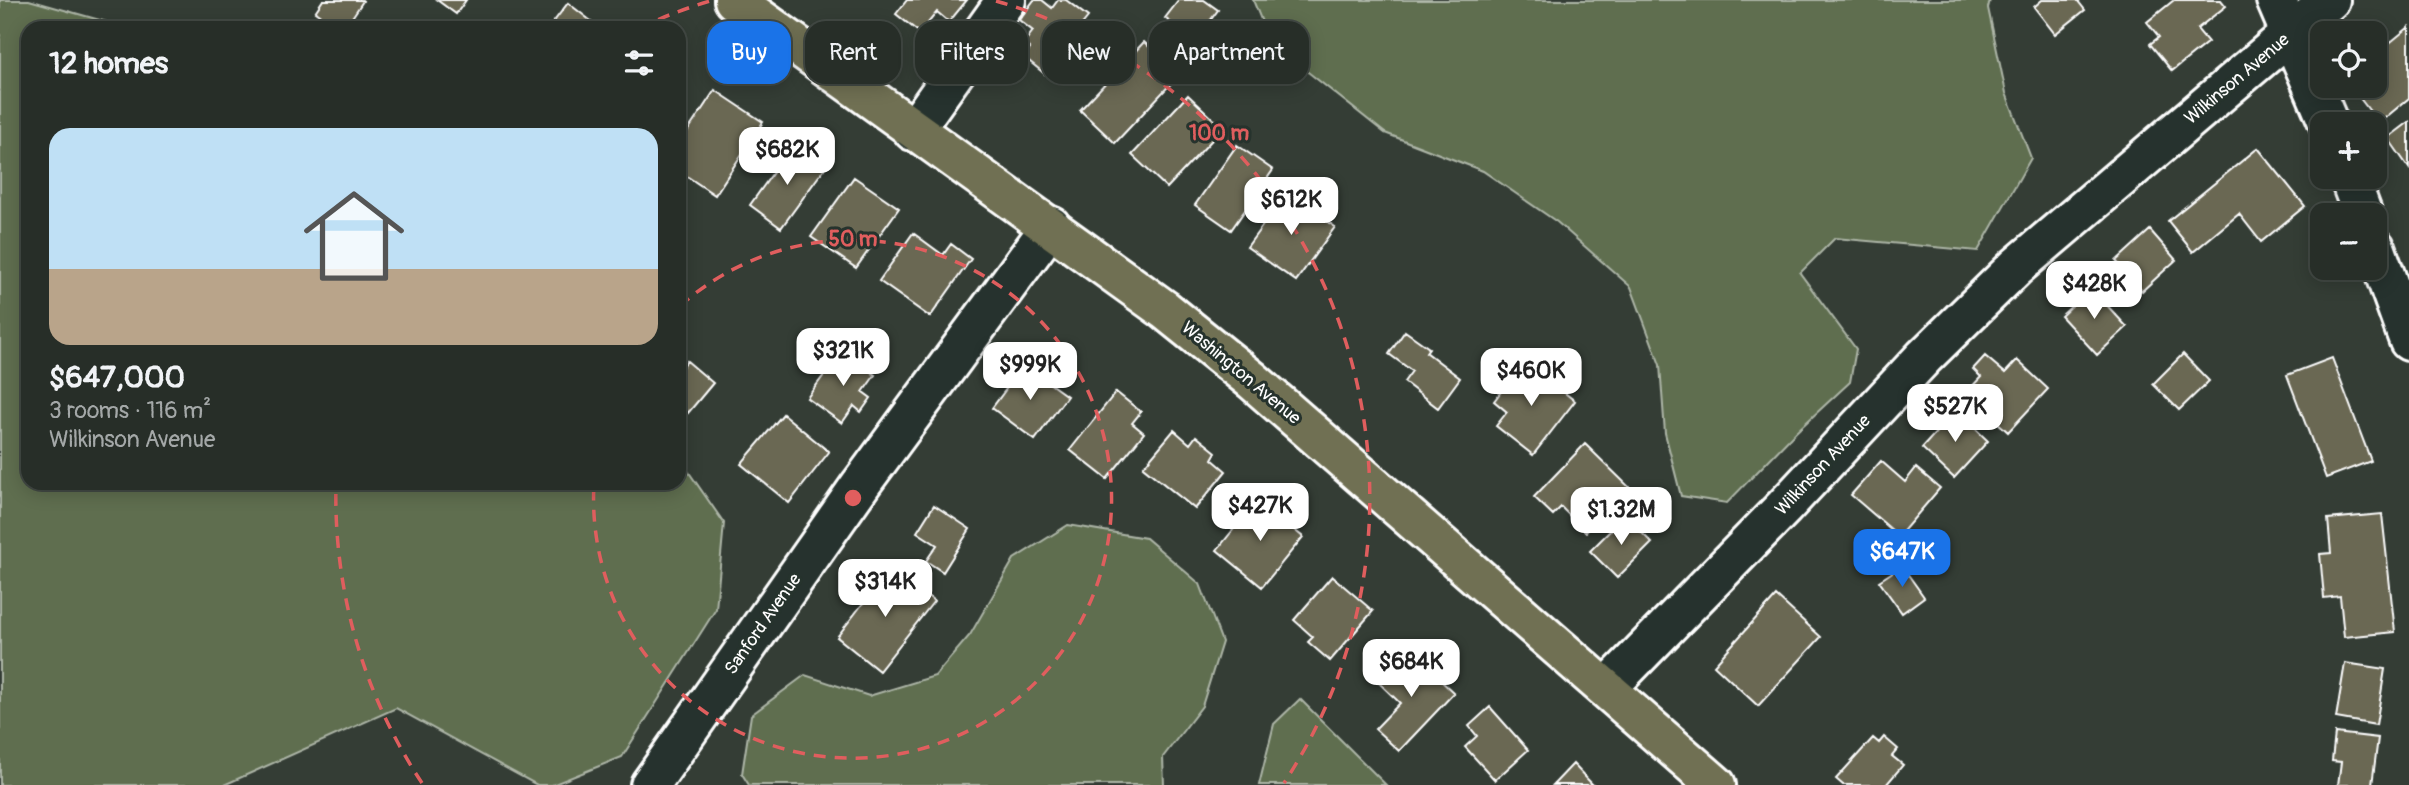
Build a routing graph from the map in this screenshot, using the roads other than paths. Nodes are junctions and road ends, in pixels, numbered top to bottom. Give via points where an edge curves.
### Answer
1 (734, 0) edge
2 (1006, 0) edge
3 (2330, 0) edge
4 (2283, 16) edge
5 (2324, 112) edge
6 (913, 131) junction
7 (1051, 226) junction
8 (2387, 280) edge
9 (2409, 341) edge
10 (1607, 688) junction
11 (650, 785) edge
12 (1716, 785) edge

1 - 6 main road, Washington Avenue
2 - 6 street
3 - 4 street, Wilkinson Avenue
4 - 5 street
4 - 10 street, Wilkinson Avenue via 1924,357
6 - 7 main road, Washington Avenue
7 - 10 main road, Washington Avenue via 1252,380
7 - 11 street, Sanford Avenue via 861,484
8 - 9 street
10 - 12 main road, Washington Avenue

